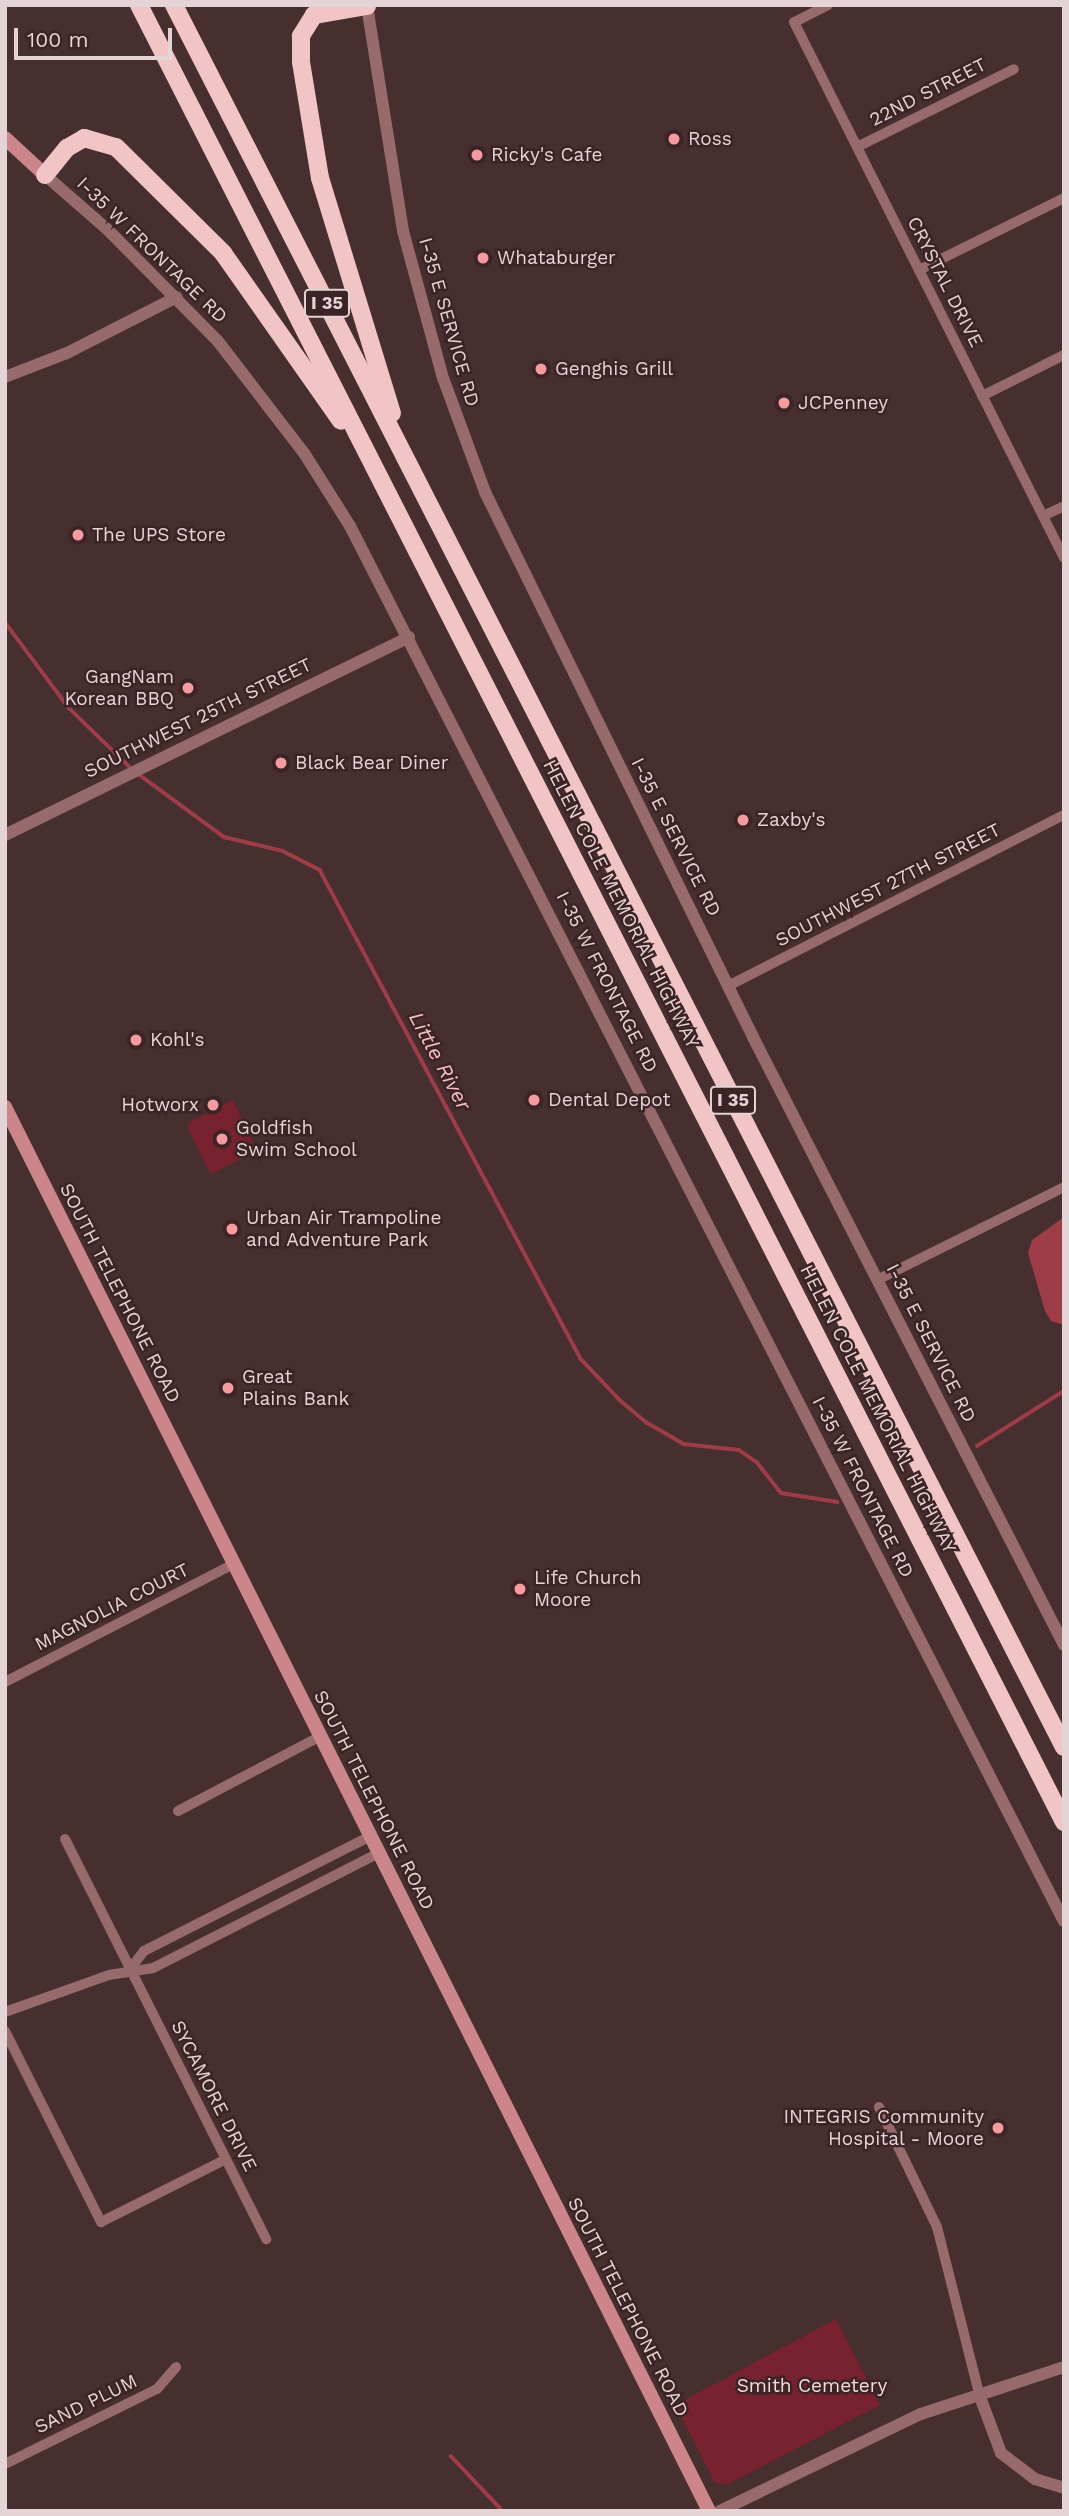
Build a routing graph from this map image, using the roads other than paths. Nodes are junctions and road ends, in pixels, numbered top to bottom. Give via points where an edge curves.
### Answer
1 (139, 5) edge
2 (174, 5) edge
3 (828, 5) edge
4 (367, 6) edge
5 (1014, 69) dead end
6 (5, 138) edge
7 (857, 147) junction
8 (45, 175) junction
9 (1064, 198) edge
10 (919, 270) junction
11 (177, 297) junction
12 (1064, 355) edge
13 (5, 377) edge
14 (982, 396) junction
15 (403, 454) junction
16 (376, 468) junction
17 (1064, 506) edge
18 (1043, 516) junction
19 (1064, 558) edge
20 (409, 637) junction
21 (1064, 815) edge
22 (5, 835) edge
23 (728, 986) junction
24 (5, 1107) edge
25 (1064, 1187) edge
26 (877, 1280) junction
27 (234, 1564) junction
28 (1064, 1645) edge
29 (5, 1682) edge
30 (321, 1736) junction
31 (1064, 1747) edge
32 (178, 1811) dead end
33 (1064, 1822) edge
34 (371, 1836) junction
35 (65, 1839) dead end
36 (379, 1853) junction
37 (1064, 1922) edge
38 (130, 1969) junction
39 (5, 2012) edge
40 (5, 2031) edge
41 (879, 2107) dead end
42 (226, 2159) junction
43 (266, 2239) dead end
44 (176, 2367) dead end
45 (1064, 2367) edge
46 (980, 2397) junction
47 (5, 2464) edge
48 (1064, 2488) edge
49 (709, 2511) edge
50 (720, 2511) edge

1 - 16 highway, HELEN COLE MEMORIAL HIGHWAY / I 35
2 - 15 highway, HELEN COLE MEMORIAL HIGHWAY / I 35
3 - 7 street, CRYSTAL DRIVE via 794,22
4 - 15 highway via 314,15 301,36 301,62 320,178
4 - 23 street, I-35 E SERVICE RD via 402,231 469,453 515,562
5 - 7 street, 22ND STREET
6 - 8 main road, I-35 W FRONTAGE RD
7 - 10 street, CRYSTAL DRIVE
8 - 11 street, I-35 W FRONTAGE RD
8 - 16 highway via 67,148 83,138 103,141 128,157 223,253
9 - 10 street
10 - 14 street, CRYSTAL DRIVE
11 - 13 street via 70,352
11 - 20 street, I-35 W FRONTAGE RD via 304,453
12 - 14 street
14 - 18 street, CRYSTAL DRIVE
15 - 31 highway, HELEN COLE MEMORIAL HIGHWAY / I 35
16 - 33 highway, HELEN COLE MEMORIAL HIGHWAY / I 35
17 - 18 street
18 - 19 street, CRYSTAL DRIVE
20 - 22 street, SOUTHWEST 25TH STREET
20 - 37 street, I-35 W FRONTAGE RD
21 - 23 street, SOUTHWEST 27TH STREET
23 - 26 street, I-35 E SERVICE RD
24 - 27 main road, SOUTH TELEPHONE ROAD
25 - 26 street
26 - 28 street, I-35 E SERVICE RD
27 - 29 street, MAGNOLIA COURT
27 - 30 main road, SOUTH TELEPHONE ROAD
30 - 32 street
30 - 34 main road, SOUTH TELEPHONE ROAD
34 - 36 main road, SOUTH TELEPHONE ROAD
34 - 38 street via 144,1951
35 - 38 street, SYCAMORE DRIVE
36 - 38 street via 153,1968
36 - 49 main road, SOUTH TELEPHONE ROAD
38 - 39 street
38 - 42 street, SYCAMORE DRIVE
40 - 42 street via 102,2222
41 - 46 street via 937,2227
42 - 43 street, SYCAMORE DRIVE
44 - 47 street, SAND PLUM via 158,2389
45 - 46 street
46 - 48 street via 1001,2453 1035,2479
46 - 50 street via 892,2427

